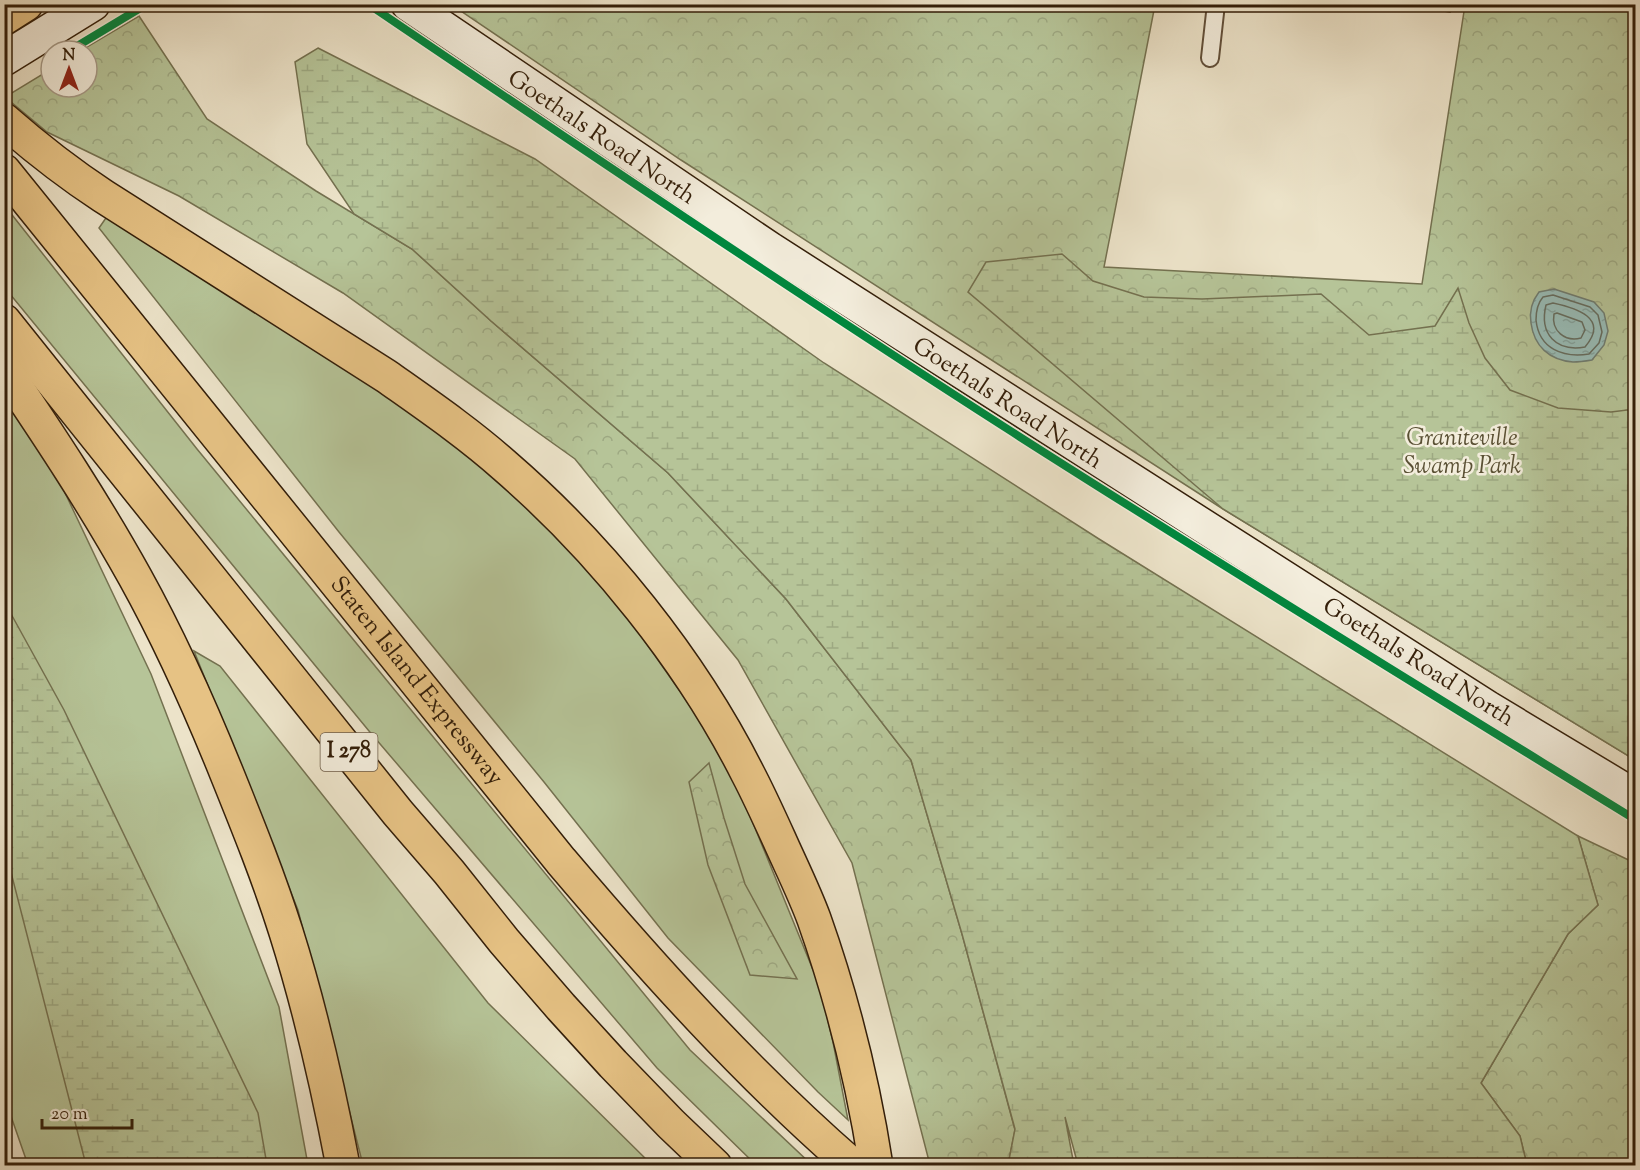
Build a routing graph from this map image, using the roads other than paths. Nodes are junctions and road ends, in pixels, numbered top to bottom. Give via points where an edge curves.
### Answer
1 (27, 4) edge
2 (93, 4) edge
3 (408, 4) edge
4 (1216, 4) edge
5 (4, 18) edge
6 (1210, 58) dead end
7 (4, 59) edge
8 (16, 131) edge
9 (4, 171) edge
10 (4, 321) edge
11 (4, 369) edge
12 (1635, 797) edge
13 (344, 1166) edge
14 (715, 1166) edge
15 (853, 1166) edge
16 (876, 1166) edge

1 - 5 highway
2 - 7 main road
3 - 12 main road, Goethals Road North via 770,249 1488,708
4 - 6 lane
8 - 16 highway via 103,196 386,376 505,465 598,558 648,618 693,679 747,772 813,916 855,1060
9 - 15 highway, Staten Island Expressway via 605,913 726,1044
10 - 14 highway, I 278 via 504,941 613,1064
11 - 13 highway via 125,559 207,722 286,932 320,1055

